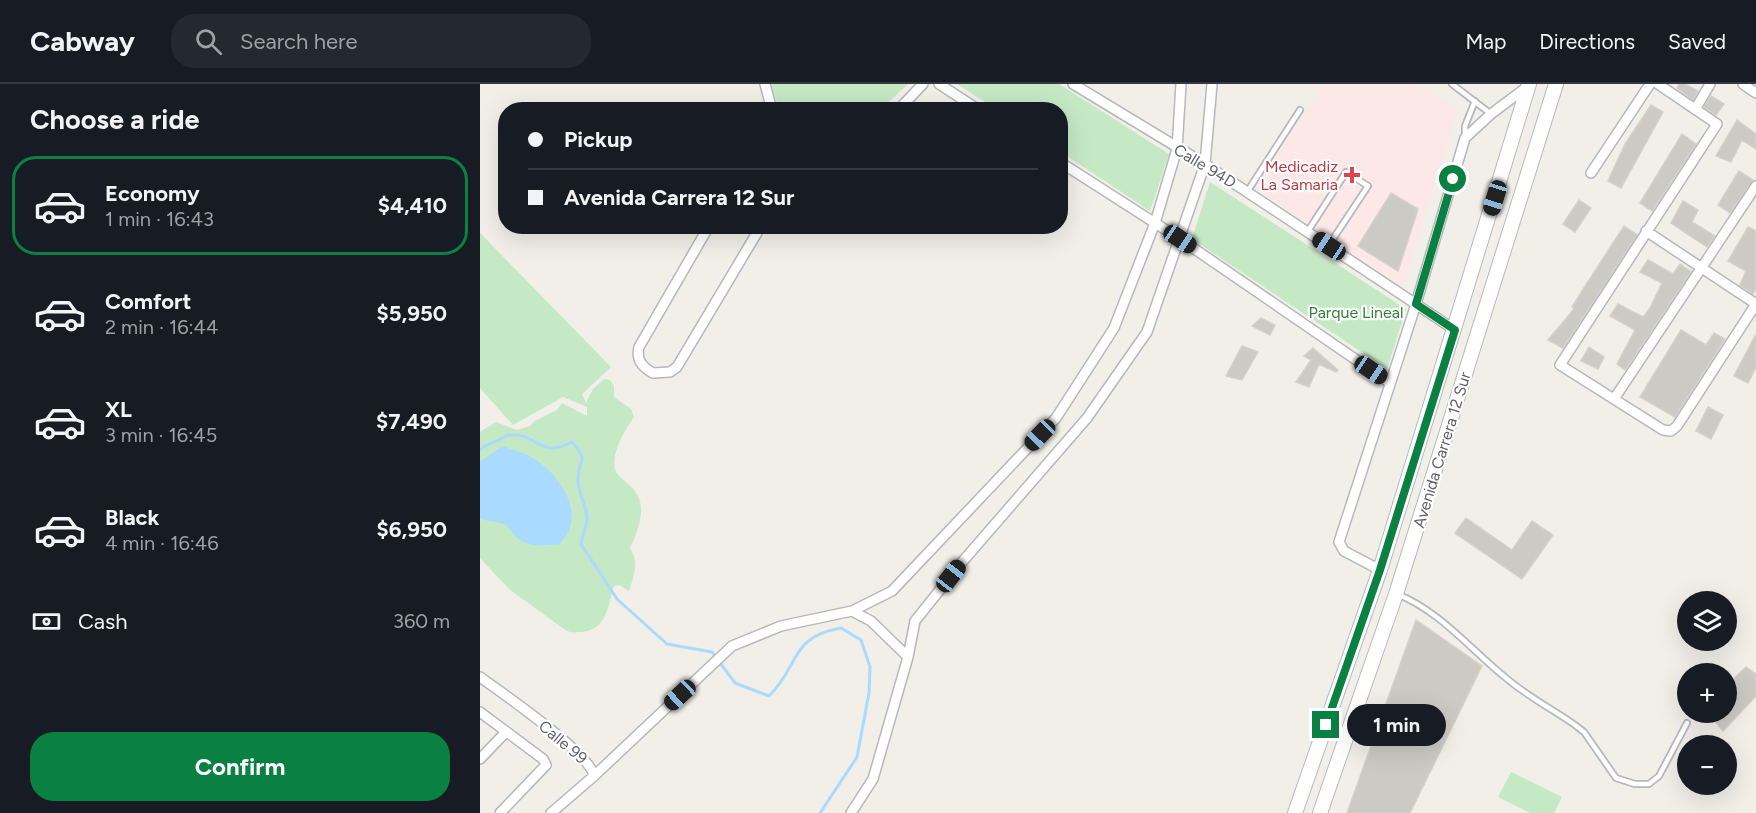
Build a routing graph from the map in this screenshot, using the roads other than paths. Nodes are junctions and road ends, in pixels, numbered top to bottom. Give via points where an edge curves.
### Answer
1 (765, 84) edge
2 (923, 84) edge
3 (939, 84) edge
4 (1073, 84) edge
5 (1181, 84) edge
6 (1212, 84) edge
7 (1452, 84) edge
8 (1556, 84) edge
9 (1650, 84) edge
10 (1658, 84) edge
11 (1710, 84) edge
12 (1743, 84) edge
13 (1528, 86) edge
14 (1756, 93) edge
15 (1475, 100) junction
16 (770, 102) edge
17 (906, 102) edge
18 (966, 102) edge
19 (1696, 108) junction
20 (1299, 110) dead end
21 (1491, 114) junction
22 (1466, 138) junction
23 (1177, 149) junction
24 (1205, 164) junction
25 (1068, 167) edge
26 (1591, 173) dead end
27 (1756, 186) edge
28 (1247, 192) junction
29 (1155, 223) junction
30 (1308, 231) junction
31 (1646, 231) junction
32 (704, 234) edge
33 (756, 234) edge
34 (1180, 239) junction
35 (1329, 246) junction
36 (1701, 267) junction
37 (1416, 304) junction
38 (1756, 304) edge
39 (1455, 330) junction
40 (1390, 383) junction
41 (1614, 399) junction
42 (1380, 570) junction
43 (1396, 594) junction
44 (852, 611) junction
45 (908, 657) junction
46 (480, 677) edge
47 (480, 712) edge
48 (1687, 723) dead end
49 (506, 732) junction
50 (480, 759) edge
51 (594, 776) junction
52 (500, 813) edge
53 (551, 813) edge
54 (851, 813) edge
55 (1295, 813) edge
56 (1320, 813) edge

1 - 16 street
2 - 17 street
3 - 18 street
4 - 23 street, Calle 94D
5 - 23 street
6 - 24 street
7 - 15 lane
8 - 43 street, Avenida Carrera 12 Sur
9 - 26 street
10 - 19 street
11 - 19 street
12 - 14 street
13 - 21 street
13 - 39 street, Avenida Carrera 12 Sur
15 - 21 lane
15 - 22 lane via 1465,126
19 - 31 street via 1717,124
20 - 28 lane
21 - 22 street
22 - 37 street
23 - 24 street, Calle 94D
23 - 29 street
24 - 28 street, Calle 94D
24 - 34 street
25 - 29 street
27 - 36 street
28 - 30 street, Calle 94D
29 - 34 street
29 - 44 street via 1114,328 1056,418 892,591
30 - 35 street, Calle 94D
30 - 35 lane via 1347,172 1368,186
31 - 36 street
31 - 41 street via 1560,365
32 - 33 street via 639,347 639,361 652,373 670,372 677,367
34 - 40 street
34 - 45 street via 1147,332 1087,418 915,621
35 - 37 street, Calle 94D
36 - 38 street
36 - 41 street
37 - 39 street, Calle 94D
37 - 40 street
38 - 41 street via 1671,431
39 - 42 street, Avenida Carrera 12 Sur
40 - 42 street via 1339,542 1344,551
42 - 55 street, Avenida Carrera 12 Sur
43 - 48 lane via 1448,627 1506,678 1575,724 1623,782 1649,784 1659,776
43 - 56 street, Avenida Carrera 12 Sur
44 - 45 street via 871,621
44 - 51 street via 781,626 732,646
45 - 54 street via 873,779
46 - 51 street, Calle 99 via 573,748 593,769
47 - 49 street
49 - 50 street
49 - 52 street via 546,765
51 - 53 street, Calle 99

